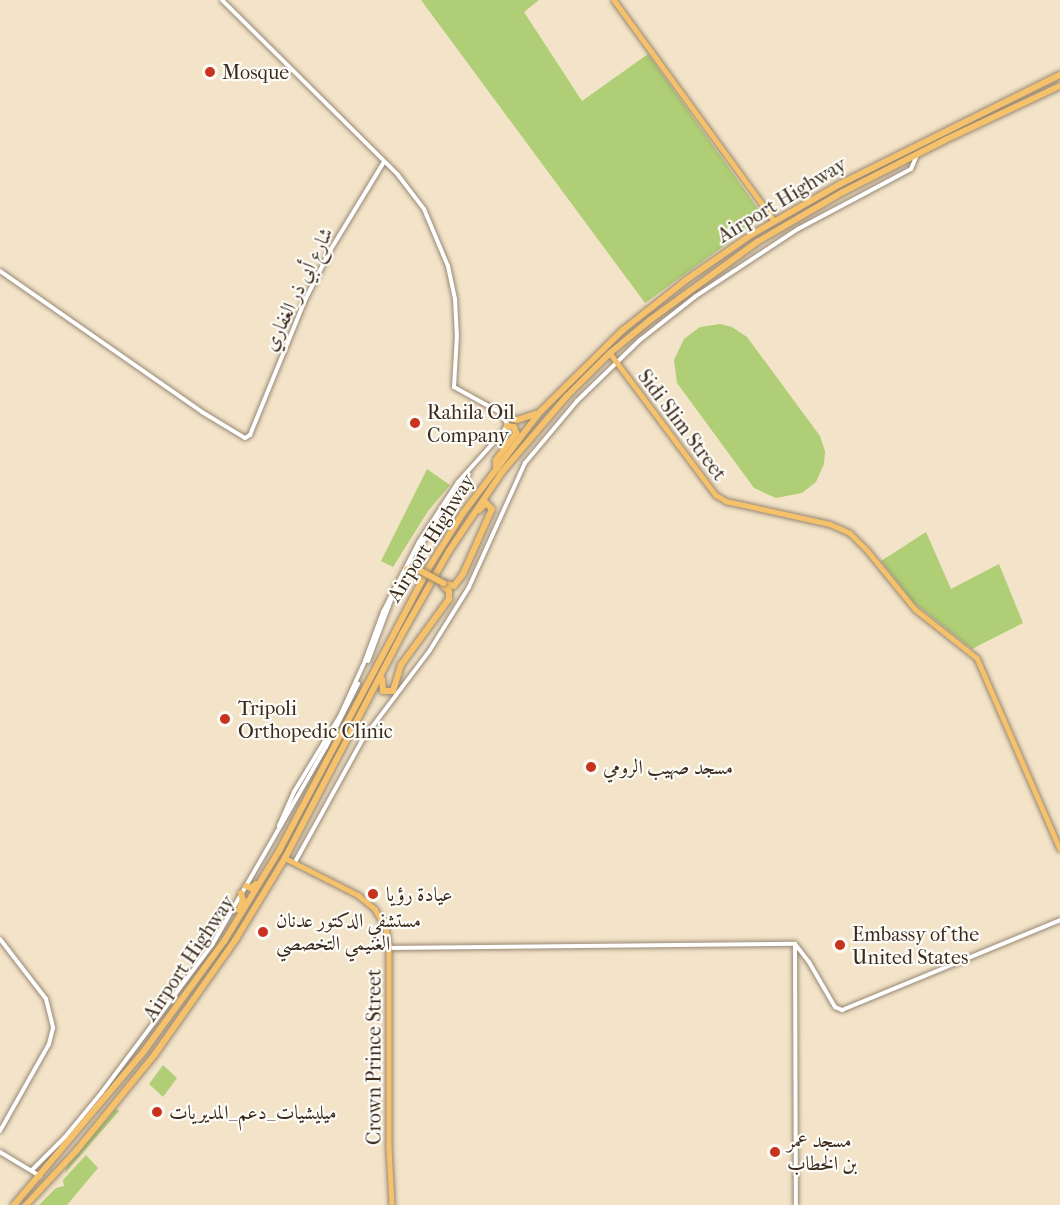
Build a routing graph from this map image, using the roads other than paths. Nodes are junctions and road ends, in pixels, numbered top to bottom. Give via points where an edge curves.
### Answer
1 (222, 0) edge
2 (614, 0) edge
3 (1060, 75) edge
4 (1060, 86) edge
5 (918, 154) junction
6 (384, 162) junction
7 (774, 220) junction
8 (0, 271) edge
9 (610, 353) junction
10 (617, 362) junction
11 (540, 412) junction
12 (505, 417) junction
13 (507, 426) junction
14 (496, 468) junction
15 (449, 551) junction
16 (410, 563) junction
17 (443, 584) junction
18 (384, 672) junction
19 (399, 686) junction
20 (1060, 849) edge
21 (285, 858) junction
22 (296, 862) junction
23 (264, 875) junction
24 (246, 886) junction
25 (241, 893) junction
26 (1060, 920) edge
27 (230, 931) junction
28 (0, 939) edge
29 (795, 944) junction
30 (389, 948) junction
31 (0, 1131) edge
32 (0, 1152) edge
33 (32, 1170) junction
34 (40, 1176) junction
35 (14, 1205) edge
36 (26, 1205) edge
37 (392, 1205) edge
38 (796, 1205) edge

1 - 6 street
2 - 7 main road
3 - 7 highway, Airport Highway
4 - 5 highway, Airport Highway
5 - 9 highway, Airport Highway via 757,242 688,290
5 - 10 street via 911,169 822,216 732,271 675,312
6 - 8 street, شارع أبي ذر الغفاري via 331,249 306,298 250,435 243,438
6 - 12 street via 424,209 448,266 457,312 454,387
7 - 11 highway, Airport Highway via 644,312
9 - 10 main road, Sidi Slim Street
9 - 15 highway, Airport Highway via 528,439
10 - 19 street via 577,401 525,463 469,587 441,633
10 - 20 main road, Sidi Slim Street via 716,495 726,501 830,524 850,533 915,609 977,658
11 - 12 highway via 518,420
11 - 14 highway, Airport Highway
12 - 13 street
13 - 14 highway via 514,427 516,433 496,460
13 - 16 street
14 - 23 highway, Airport Highway via 424,576
15 - 17 highway via 481,507 489,504 490,513 459,580 452,586
15 - 18 highway, Airport Highway
16 - 17 highway, bridge via 416,571
16 - 24 street via 383,612 367,661 340,716 294,792
17 - 19 highway via 449,599 401,665
18 - 19 highway via 383,691 390,693
18 - 21 highway, Airport Highway
19 - 22 street via 363,739
21 - 22 main road, Crown Prince Street
21 - 36 highway, Airport Highway via 236,939 154,1054 76,1151
22 - 30 main road, Crown Prince Street via 358,895 375,909 386,928
23 - 24 highway via 252,887
23 - 27 highway, Airport Highway
24 - 25 street
25 - 27 highway via 242,903
25 - 33 street via 186,984 65,1137
26 - 29 street via 842,1010 834,1007
27 - 34 highway, Airport Highway via 144,1051
28 - 31 street via 46,999 53,1028 49,1044
29 - 30 street
29 - 38 street
30 - 37 main road, Crown Prince Street via 388,1147
32 - 33 street
33 - 34 street
34 - 35 highway, Airport Highway

